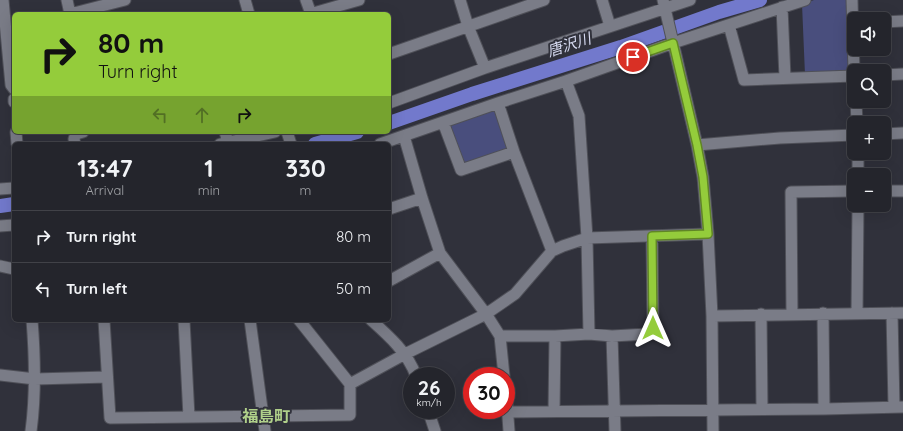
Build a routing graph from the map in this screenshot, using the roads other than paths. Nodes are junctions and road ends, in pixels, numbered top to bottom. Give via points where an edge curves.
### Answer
1 (3, 0) edge
2 (67, 0) edge
3 (124, 0) edge
4 (245, 0) edge
5 (306, 0) edge
6 (359, 0) edge
7 (460, 0) edge
8 (544, 0) edge
9 (602, 0) edge
10 (690, 0) edge
11 (805, 0) edge
12 (852, 0) edge
13 (664, 4) edge
14 (782, 7) junction
15 (98, 11) edge
16 (70, 12) edge
17 (248, 12) edge
18 (310, 12) edge
19 (318, 12) edge
20 (852, 12) edge
21 (903, 21) edge
22 (891, 22) edge
23 (729, 25) junction
24 (468, 26) junction
25 (610, 26) junction
26 (7, 30) edge
27 (673, 43) junction
28 (391, 53) edge
29 (485, 68) junction
30 (903, 74) edge
31 (891, 75) edge
32 (847, 76) edge
33 (785, 78) junction
34 (566, 81) junction
35 (12, 86) edge
36 (391, 102) edge
37 (498, 103) junction
38 (443, 122) junction
39 (903, 133) edge
40 (260, 134) edge
41 (891, 134) edge
42 (847, 135) edge
43 (404, 136) junction
44 (224, 139) edge
45 (386, 142) edge
46 (697, 145) junction
47 (514, 152) junction
48 (12, 188) edge
49 (0, 189) edge
50 (847, 191) edge
51 (891, 191) edge
52 (903, 191) edge
53 (422, 198) junction
54 (391, 208) edge
55 (858, 212) edge
56 (0, 226) edge
57 (12, 226) edge
58 (708, 234) junction
59 (652, 236) junction
60 (587, 238) junction
61 (552, 251) junction
62 (440, 253) junction
63 (0, 266) edge
64 (12, 269) edge
65 (391, 280) edge
66 (823, 313) junction
67 (857, 313) junction
68 (897, 313) edge
69 (486, 314) junction
70 (761, 314) junction
71 (792, 314) junction
72 (712, 316) junction
73 (32, 322) edge
74 (104, 322) edge
75 (184, 322) edge
76 (250, 322) edge
77 (301, 322) edge
78 (373, 322) edge
79 (589, 334) junction
80 (500, 336) junction
81 (555, 336) junction
82 (612, 336) junction
83 (405, 354) junction
84 (412, 367) edge
85 (503, 367) edge
86 (0, 375) edge
87 (107, 376) junction
88 (35, 379) junction
89 (350, 384) junction
90 (898, 407) edge
91 (762, 409) junction
92 (824, 409) junction
93 (712, 410) junction
94 (554, 411) junction
95 (614, 411) junction
96 (515, 412) edge
97 (262, 416) junction
98 (189, 417) junction
99 (431, 419) edge
100 (508, 419) edge
101 (31, 431) edge
102 (265, 431) edge
103 (435, 431) edge
104 (509, 431) edge
105 (614, 431) edge
106 (713, 431) edge

1 - 26 street
2 - 16 street
3 - 15 street
4 - 17 street
5 - 18 street
6 - 19 street
7 - 24 street
8 - 24 street
9 - 25 street
10 - 13 street
11 - 14 street
12 - 20 street
13 - 25 street
13 - 27 street
14 - 23 street
14 - 33 street
21 - 22 street
23 - 27 street
23 - 33 street via 744,80
24 - 28 street
24 - 29 street
25 - 29 street
26 - 35 street
27 - 34 street
27 - 46 street
29 - 36 street
30 - 31 street
32 - 33 street
34 - 37 street
34 - 60 street via 579,116
37 - 38 street
37 - 47 street
38 - 43 street
38 - 47 street via 461,170
39 - 41 street
40 - 44 street
42 - 46 street
43 - 45 street
43 - 53 street
46 - 58 street via 703,177
47 - 61 street
48 - 49 street
50 - 71 street via 791,192
51 - 52 street
53 - 54 street
53 - 62 street
55 - 67 street
56 - 57 street
58 - 59 street
58 - 72 street
59 - 60 street
59 - 82 street via 653,328 648,334
60 - 61 street
60 - 79 street
61 - 69 street via 515,294
62 - 65 street
62 - 69 street
63 - 64 street
66 - 67 street
66 - 71 street
66 - 92 street
67 - 68 street
68 - 90 street
69 - 80 street
69 - 83 street
70 - 71 street
70 - 72 street
70 - 91 street
72 - 93 street
73 - 88 street
74 - 87 street
75 - 98 street
76 - 97 street
77 - 89 street
78 - 83 street
79 - 81 street
79 - 82 street
80 - 81 street
80 - 85 street
81 - 94 street
82 - 95 street
83 - 84 street
83 - 89 street
86 - 88 street
87 - 88 street
87 - 98 street via 110,418
88 - 101 street
89 - 97 street via 350,415
90 - 92 street
91 - 92 street
91 - 93 street
93 - 95 street
93 - 106 street
94 - 95 street
94 - 96 street
95 - 105 street
97 - 98 street
97 - 102 street
99 - 103 street
100 - 104 street

